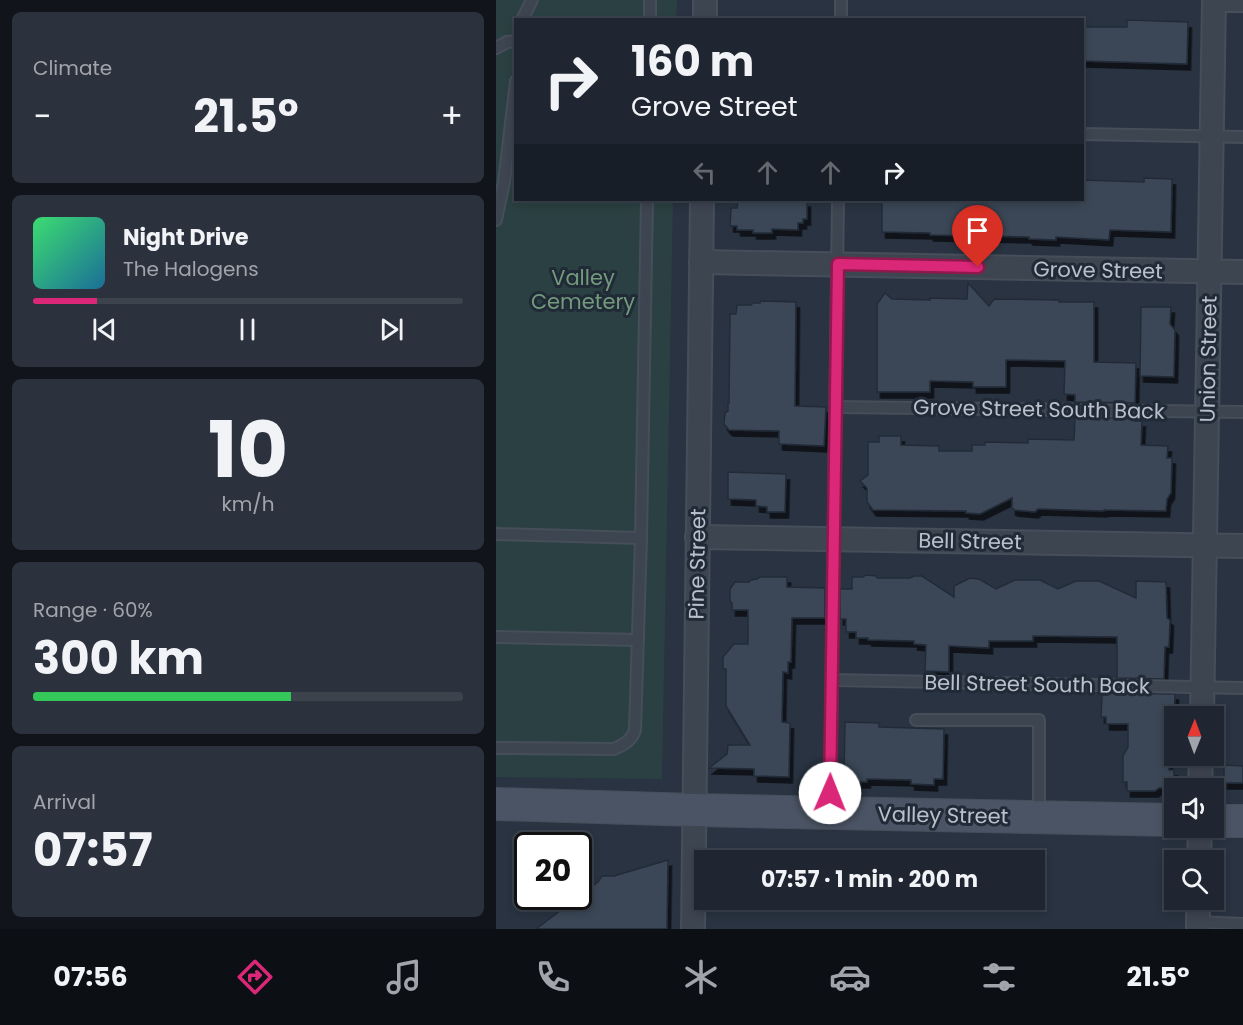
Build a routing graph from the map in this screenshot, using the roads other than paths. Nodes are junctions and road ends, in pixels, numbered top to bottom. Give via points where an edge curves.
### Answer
1 (532, 0) edge
2 (650, 0) edge
3 (705, 0) edge
4 (841, 0) edge
5 (1214, 0) edge
6 (1226, 0) edge
7 (1243, 0) edge
8 (523, 18) edge
9 (650, 18) edge
10 (704, 18) edge
11 (841, 18) edge
12 (514, 41) edge
13 (496, 48) edge
14 (514, 98) edge
15 (1084, 134) edge
16 (1212, 137) junction
17 (1243, 137) edge
18 (647, 201) edge
19 (702, 201) edge
20 (838, 201) edge
21 (496, 220) edge
22 (701, 262) junction
23 (838, 264) junction
24 (1210, 272) junction
25 (1243, 272) edge
26 (836, 407) junction
27 (1207, 412) junction
28 (1243, 412) edge
29 (496, 534) edge
30 (697, 537) junction
31 (641, 538) junction
32 (834, 539) junction
33 (1205, 545) junction
34 (1243, 546) edge
35 (496, 637) edge
36 (638, 640) junction
37 (832, 680) junction
38 (1202, 688) junction
39 (1243, 688) edge
40 (1202, 706) edge
41 (916, 720) dead end
42 (496, 748) edge
43 (496, 804) edge
44 (695, 810) junction
45 (830, 812) junction
46 (1039, 817) junction
47 (1164, 820) edge
48 (1224, 821) edge
49 (1243, 821) edge
50 (1198, 917) edge
51 (1243, 924) edge
52 (693, 929) edge

1 - 8 lane
2 - 9 lane
3 - 10 street
4 - 11 lane
5 - 16 street, Union Street
6 - 7 street
12 - 13 lane
14 - 21 lane
15 - 16 lane
16 - 17 lane
16 - 24 street, Union Street
18 - 31 lane
19 - 22 street, Pine Street
20 - 23 lane
22 - 23 street, Grove Street
22 - 30 street, Pine Street
23 - 24 street, Grove Street
23 - 26 lane
24 - 25 street, Grove Street
24 - 27 street, Union Street
26 - 27 lane, Grove Street South Back
26 - 32 lane
27 - 28 lane, Grove Street South Back
27 - 33 street, Union Street
29 - 31 lane
30 - 32 street, Bell Street
30 - 44 street, Pine Street
31 - 36 lane
32 - 33 street, Bell Street
32 - 37 lane
33 - 34 street, Bell Street
33 - 38 street, Union Street
35 - 36 lane
36 - 42 lane via 635,730 626,744 614,749
37 - 38 lane, Bell Street South Back
37 - 45 lane
38 - 39 lane, Bell Street South Back
38 - 40 street, Union Street
41 - 46 lane via 1039,720
43 - 44 main road, Valley Street
44 - 45 main road, Valley Street
44 - 52 street, Pine Street
45 - 46 main road, Valley Street
46 - 47 main road, Valley Street
48 - 49 main road
50 - 51 lane

